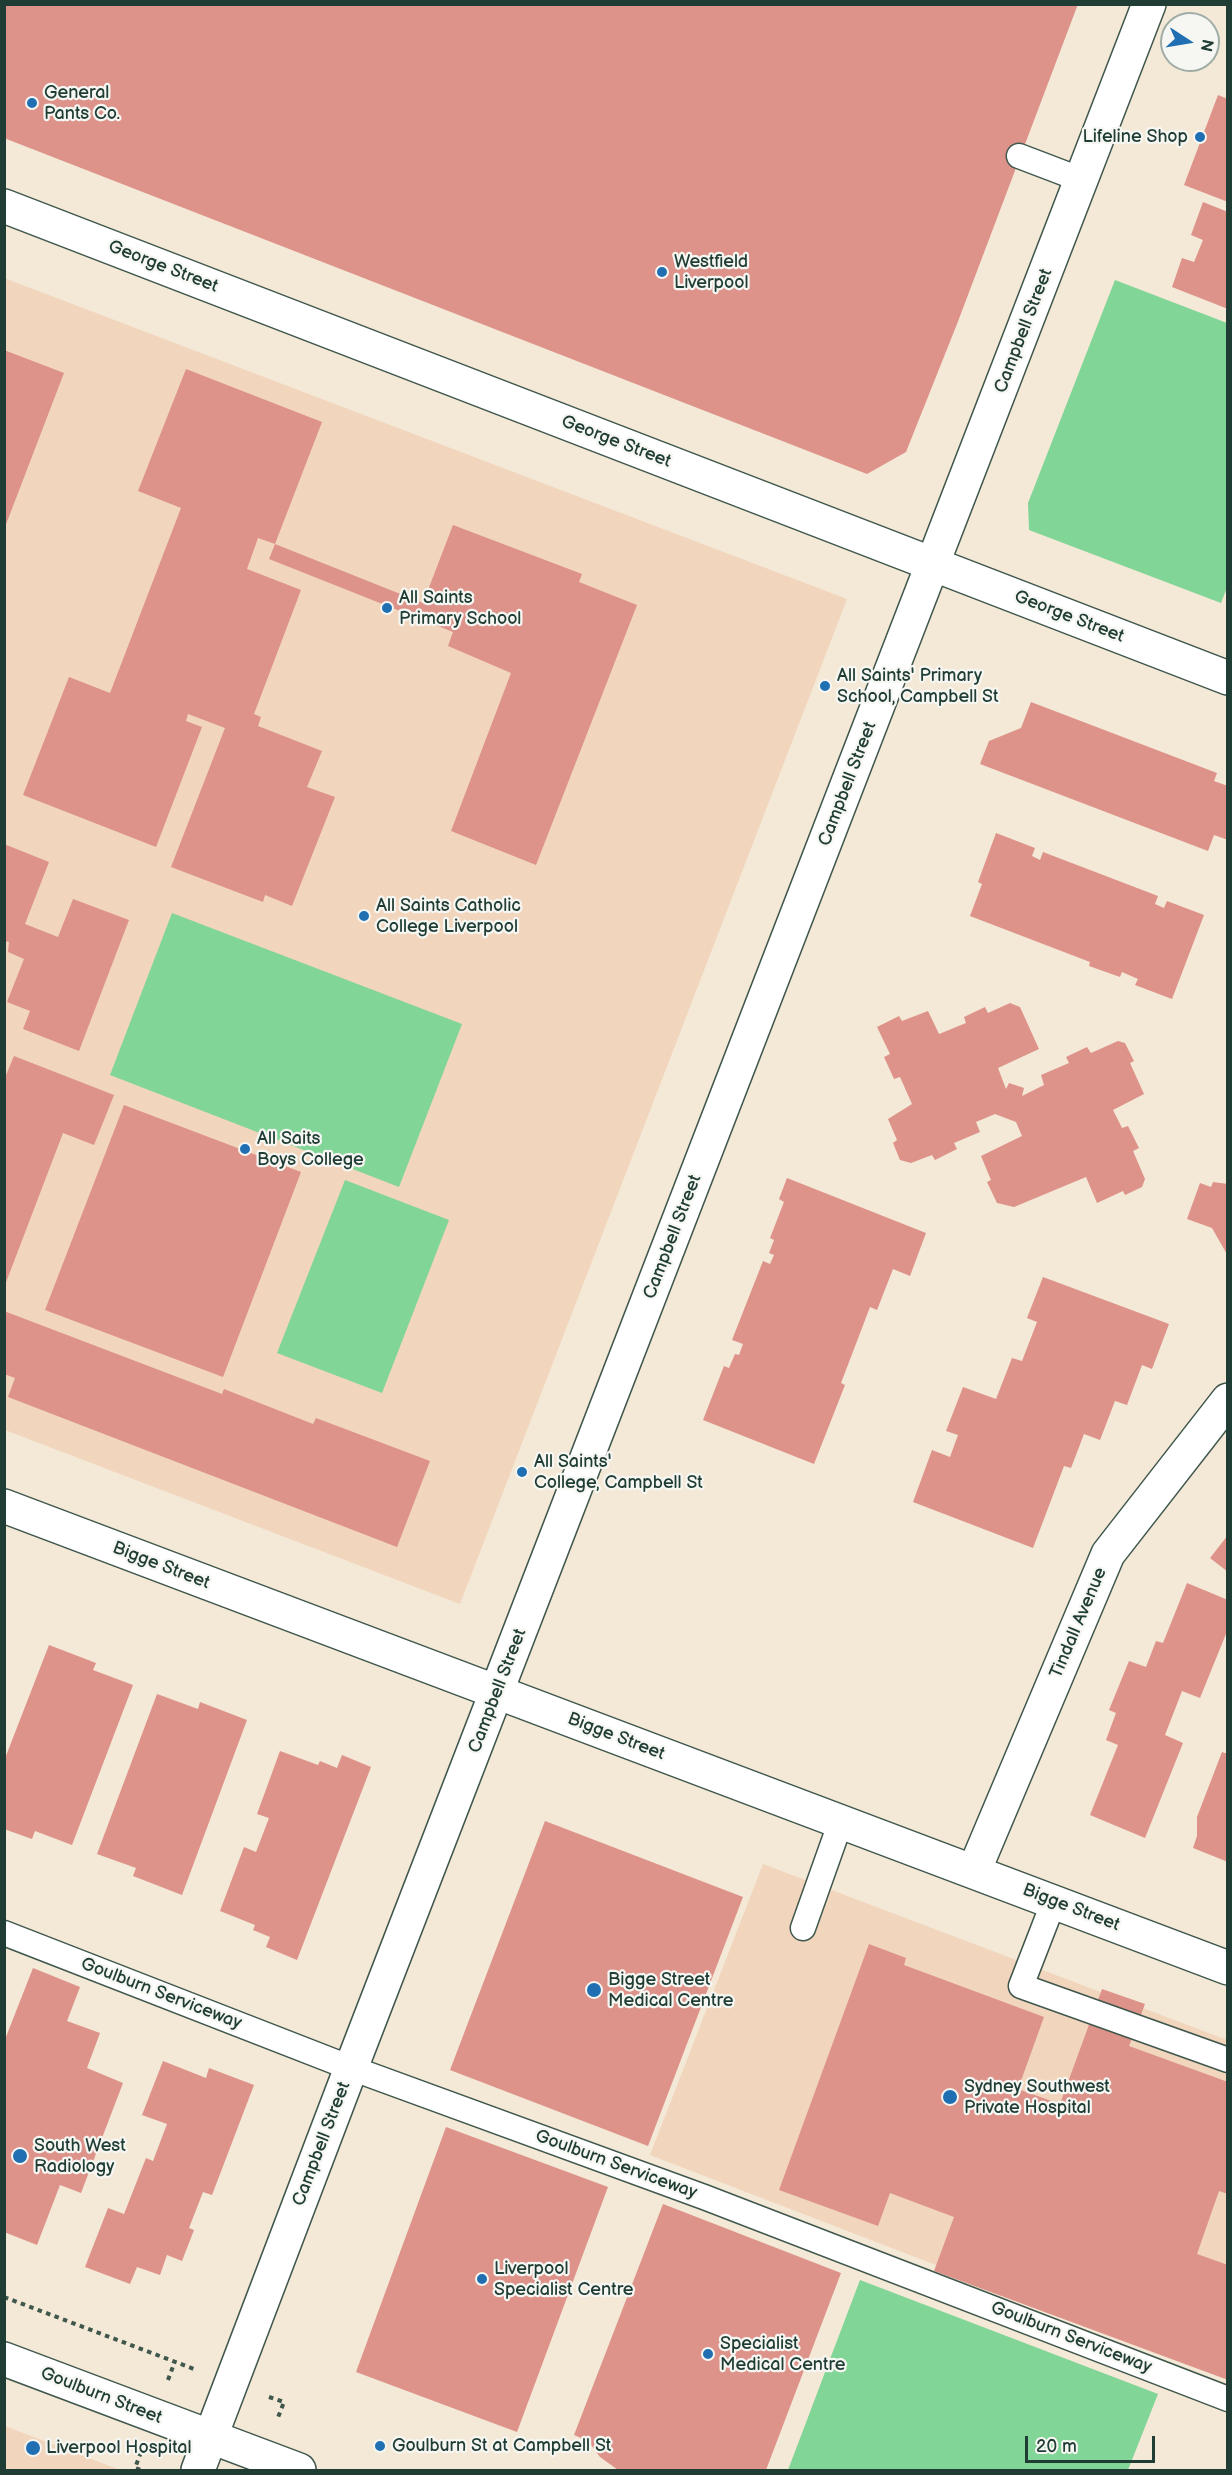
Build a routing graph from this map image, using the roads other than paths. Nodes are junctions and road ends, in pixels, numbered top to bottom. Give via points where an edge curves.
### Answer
1 (1149, 4) edge
2 (1019, 156) dead end
3 (1082, 180) junction
4 (4, 206) edge
5 (934, 565) junction
6 (1227, 678) edge
7 (1227, 1400) edge
8 (4, 1506) edge
9 (497, 1692) junction
10 (841, 1821) junction
11 (974, 1871) junction
12 (1054, 1901) junction
13 (803, 1928) dead end
14 (4, 1933) edge
15 (1227, 1968) edge
16 (1227, 2060) edge
17 (351, 2068) junction
18 (4, 2359) edge
19 (1227, 2399) edge
20 (211, 2437) junction
21 (198, 2470) edge
22 (299, 2470) edge

1 - 3 street, Campbell Street
2 - 3 lane
3 - 5 street, Campbell Street
4 - 5 street, George Street
5 - 6 street, George Street
5 - 9 street, Campbell Street
7 - 11 street, Tindall Avenue via 1108,1554
8 - 9 street, Bigge Street
9 - 10 street, Bigge Street
9 - 17 street, Campbell Street
10 - 11 street, Bigge Street
10 - 13 lane
11 - 12 street, Bigge Street
12 - 15 street, Bigge Street
12 - 16 lane via 1021,1986
14 - 17 lane, Goulburn Serviceway
17 - 19 lane, Goulburn Serviceway via 707,2188
17 - 20 street, Campbell Street
18 - 20 street, Goulburn Street
20 - 21 street, Campbell Street
20 - 22 street, Goulburn Street

